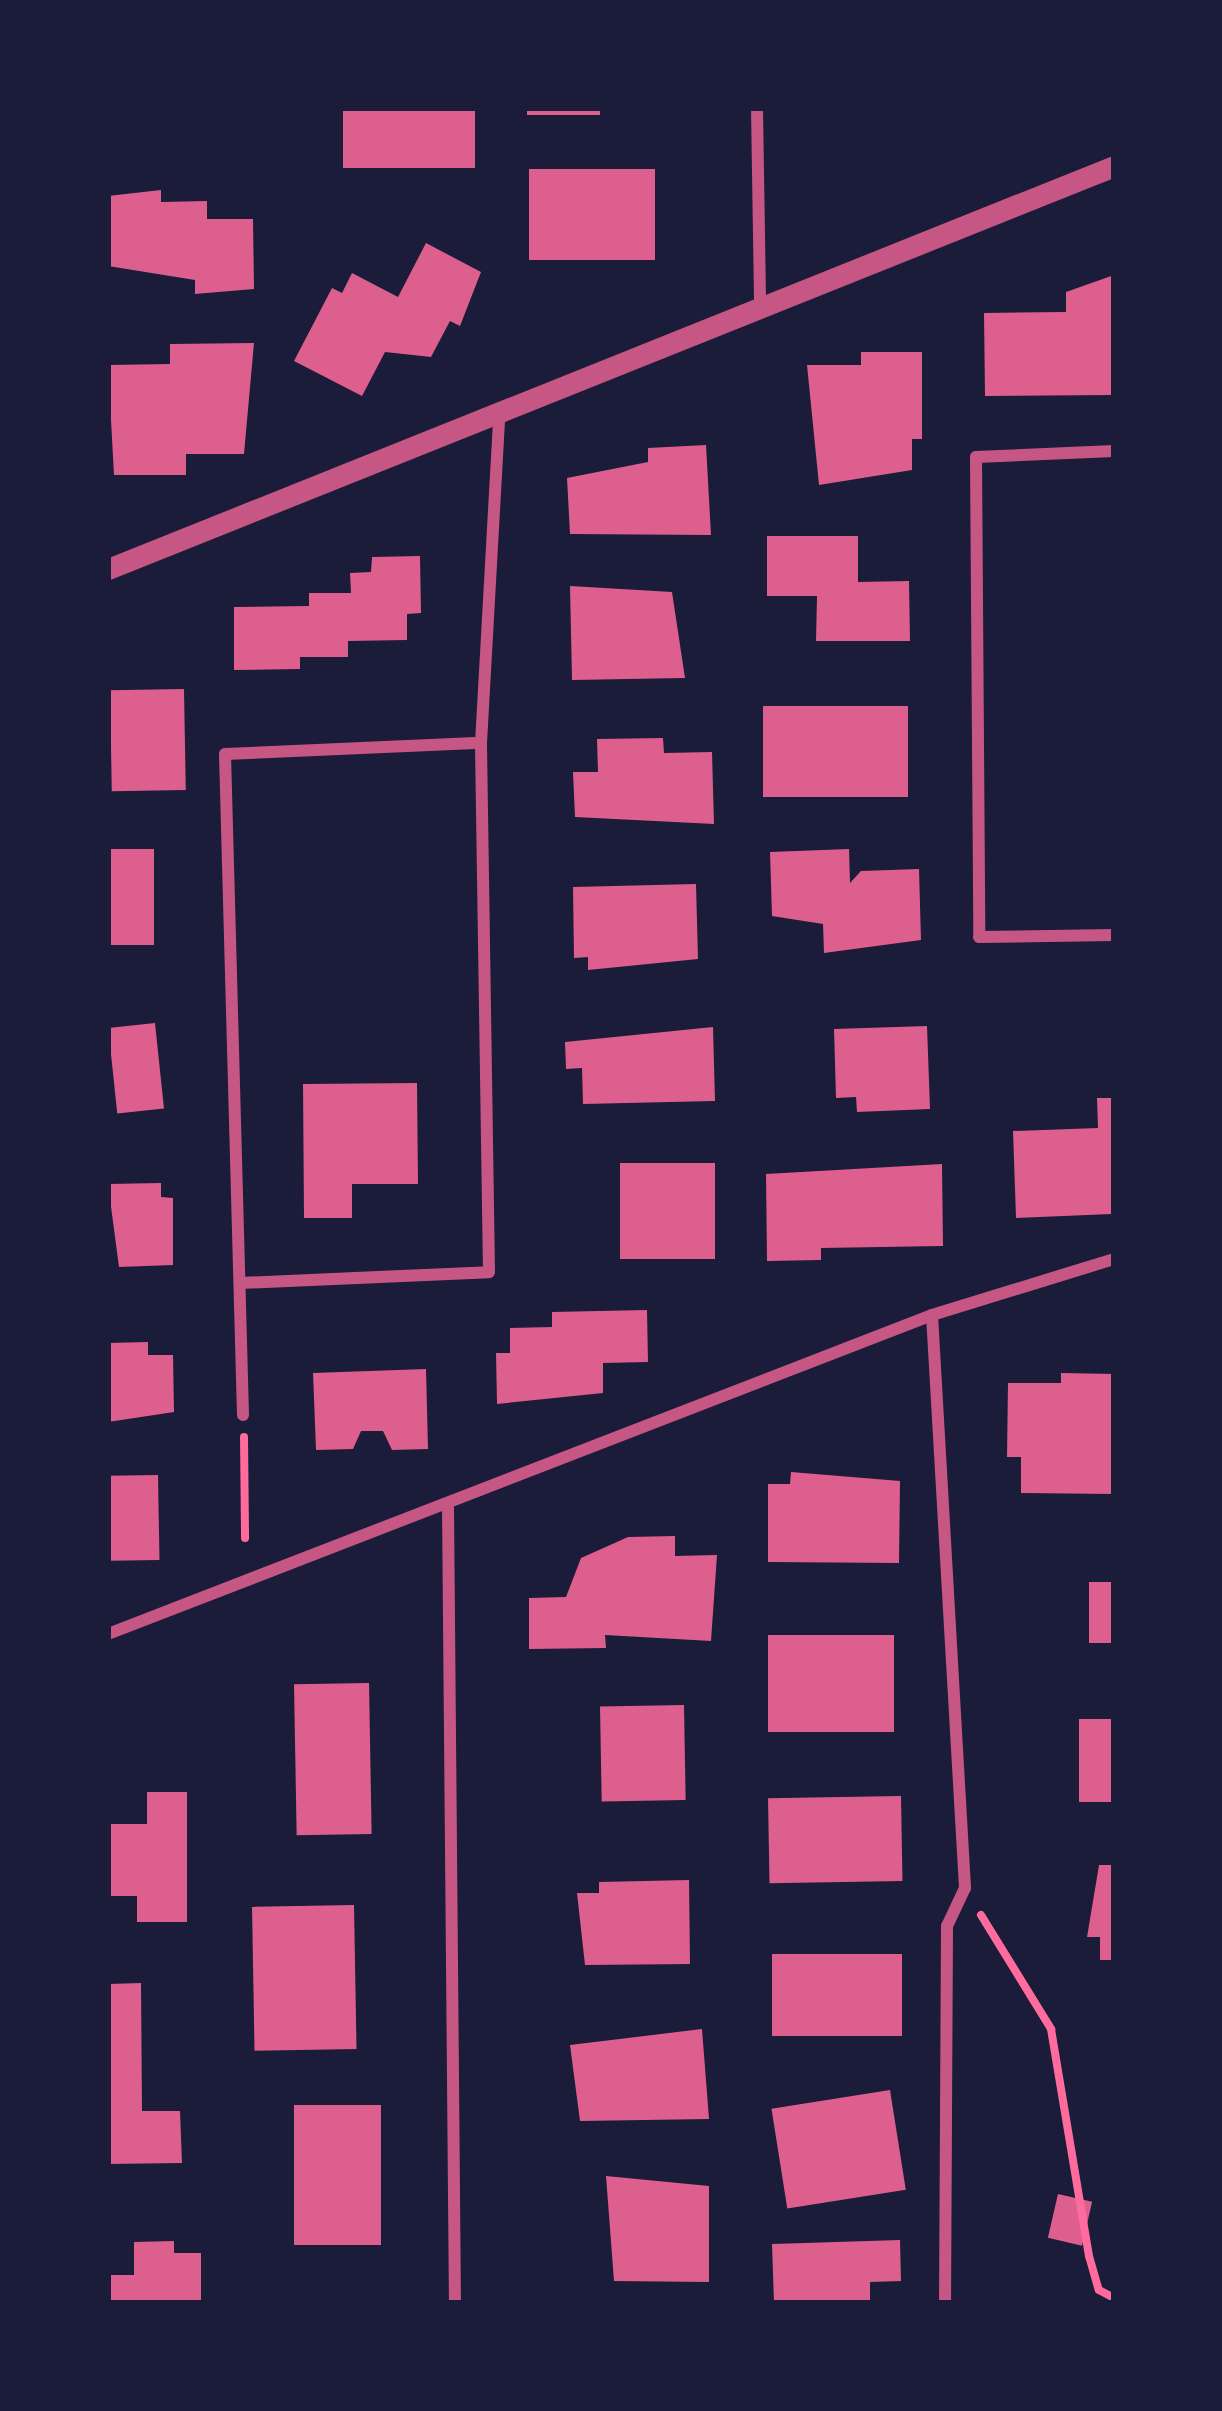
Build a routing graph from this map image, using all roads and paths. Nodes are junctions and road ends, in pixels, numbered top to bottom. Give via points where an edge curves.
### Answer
1 (758, 108) edge
2 (1114, 166) edge
3 (760, 299) junction
4 (499, 417) junction
5 (1114, 451) edge
6 (108, 568) edge
7 (482, 743) junction
8 (1114, 935) edge
9 (1114, 1259) edge
10 (240, 1283) junction
11 (932, 1315) junction
12 (243, 1414) joint
13 (448, 1506) junction
14 (245, 1538) dead end
15 (108, 1634) edge
16 (965, 1888) junction
17 (1114, 2298) edge
18 (455, 2303) edge
19 (945, 2303) edge

1 - 3 street
2 - 3 street
3 - 4 street
4 - 6 street
4 - 7 street
5 - 8 street via 976,457 979,937
7 - 10 street via 489,1272
7 - 10 street via 225,754
9 - 11 street
10 - 12 street
11 - 13 street
11 - 16 street
12 - 14 path
13 - 15 street
13 - 18 street
16 - 17 path via 1051,2029 1088,2256 1099,2290
16 - 19 street via 947,1926

